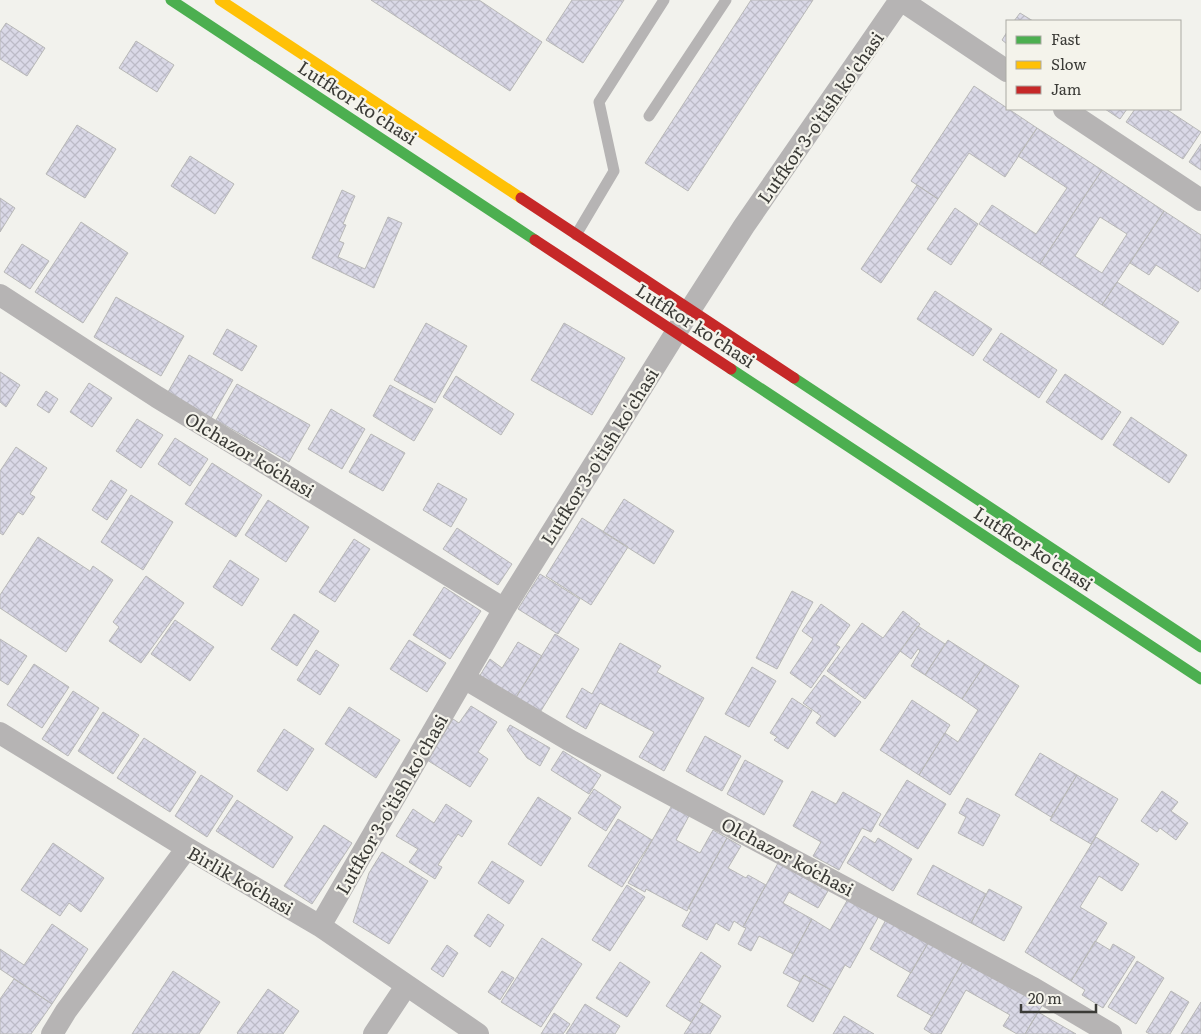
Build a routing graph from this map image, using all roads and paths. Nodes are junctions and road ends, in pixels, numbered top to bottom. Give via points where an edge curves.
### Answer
1 (171, 0) edge
2 (220, 0) edge
3 (664, 0) edge
4 (726, 0) edge
5 (901, 0) edge
6 (1006, 70) edge
7 (1066, 110) edge
8 (648, 116) dead end
9 (1201, 200) edge
10 (576, 235) junction
11 (0, 295) edge
12 (690, 310) junction
13 (676, 332) junction
14 (504, 608) junction
15 (1201, 647) edge
16 (464, 678) junction
17 (1201, 679) edge
18 (0, 733) edge
19 (187, 848) junction
20 (320, 926) junction
21 (406, 986) junction
22 (52, 1034) edge
23 (374, 1034) edge
24 (478, 1034) edge
25 (1111, 1034) edge

1 - 13 main road, Lutfkor ko'chasi
2 - 10 main road, Lutfkor ko'chasi
3 - 10 lane via 599,102 614,171
4 - 8 lane
5 - 6 street
5 - 12 street, Lutfkor 3-o'tish ko'chasi
7 - 9 street
10 - 12 main road, Lutfkor ko'chasi
11 - 14 street, Olchazor koʻchasi via 157,397
12 - 13 street, Lutfkor 3-o'tish ko'chasi
12 - 15 main road, Lutfkor ko'chasi
13 - 14 street, Lutfkor 3-o'tish ko'chasi
13 - 17 main road, Lutfkor ko'chasi
14 - 16 street, Lutfkor 3-o'tish ko'chasi
16 - 20 street, Lutfkor 3-o'tish ko'chasi
16 - 25 street, Olchazor koʻchasi via 569,740 1033,988
18 - 19 street, Birlik koʻchasi
19 - 20 street, Birlik koʻchasi
19 - 22 street
20 - 21 street, Birlik koʻchasi
21 - 23 street
21 - 24 street, Birlik koʻchasi

